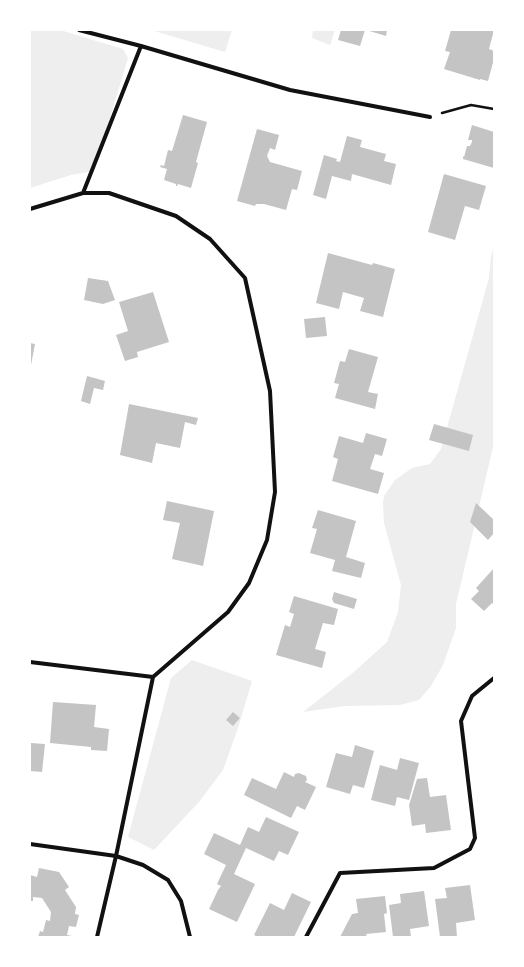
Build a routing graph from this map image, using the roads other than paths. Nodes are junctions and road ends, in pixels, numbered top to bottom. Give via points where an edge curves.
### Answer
1 (79, 30) edge
2 (141, 46) junction
3 (430, 117) road end
4 (83, 193) junction
5 (30, 208) edge
6 (30, 662) edge
7 (153, 677) junction
8 (494, 678) edge
9 (30, 844) edge
10 (116, 856) junction
11 (97, 937) edge
12 (190, 937) edge
13 (306, 937) edge

1 - 2 street
2 - 3 street via 290,90
2 - 4 street
4 - 5 street
4 - 7 street via 109,193 176,216 210,239 245,278 270,391 275,492 267,540 249,583 228,612
6 - 7 street
7 - 10 street
8 - 13 street via 472,696 461,721 475,838 470,849 434,868 340,873
9 - 10 street
10 - 11 street
10 - 12 street via 143,865 168,880 181,901

